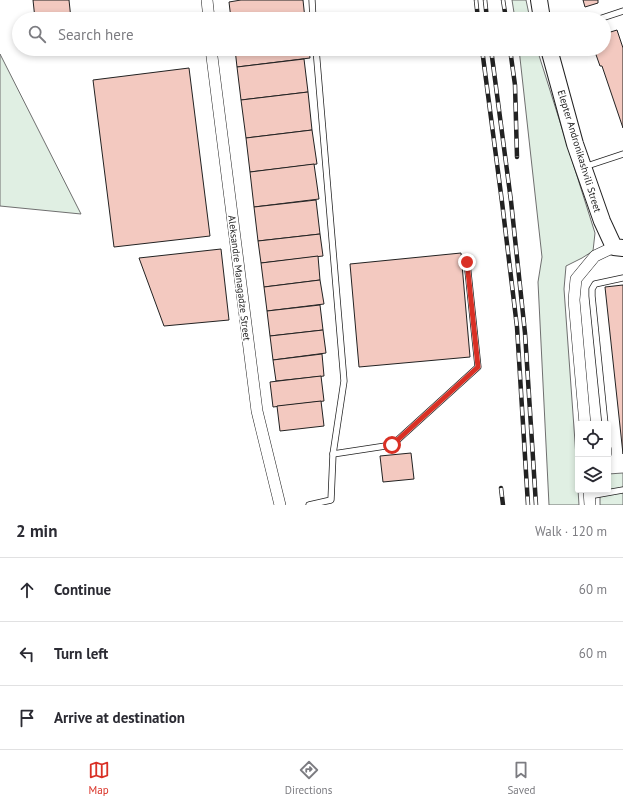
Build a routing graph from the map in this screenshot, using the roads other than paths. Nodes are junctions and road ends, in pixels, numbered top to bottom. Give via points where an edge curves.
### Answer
1 (207, 0) edge
2 (312, 0) edge
3 (539, 0) edge
4 (623, 10) edge
5 (208, 12) edge
6 (313, 12) edge
7 (541, 12) edge
8 (611, 14) edge
9 (212, 56) edge
10 (317, 56) edge
11 (551, 56) edge
12 (623, 154) edge
13 (583, 167) junction
14 (619, 247) edge
15 (467, 262) dead end
16 (623, 278) edge
17 (585, 421) edge
18 (605, 421) edge
19 (333, 454) junction
20 (623, 490) edge
21 (589, 497) edge
22 (330, 503) edge
23 (280, 505) edge
24 (309, 505) edge

1 - 5 street
2 - 6 lane
3 - 7 main road
4 - 8 lane
9 - 23 street, Aleksandre Managadze Street via 257,411
10 - 19 lane via 344,381
11 - 13 main road, Elepter Andronikashvili Street
12 - 13 lane
13 - 14 main road, Elepter Andronikashvili Street via 602,221
14 - 17 street, Elepter Andronikashvili Street via 595,256 576,279 574,300
15 - 19 lane via 478,367 392,445
16 - 18 lane via 595,284 592,289
19 - 22 lane
20 - 21 lane
22 - 24 lane

